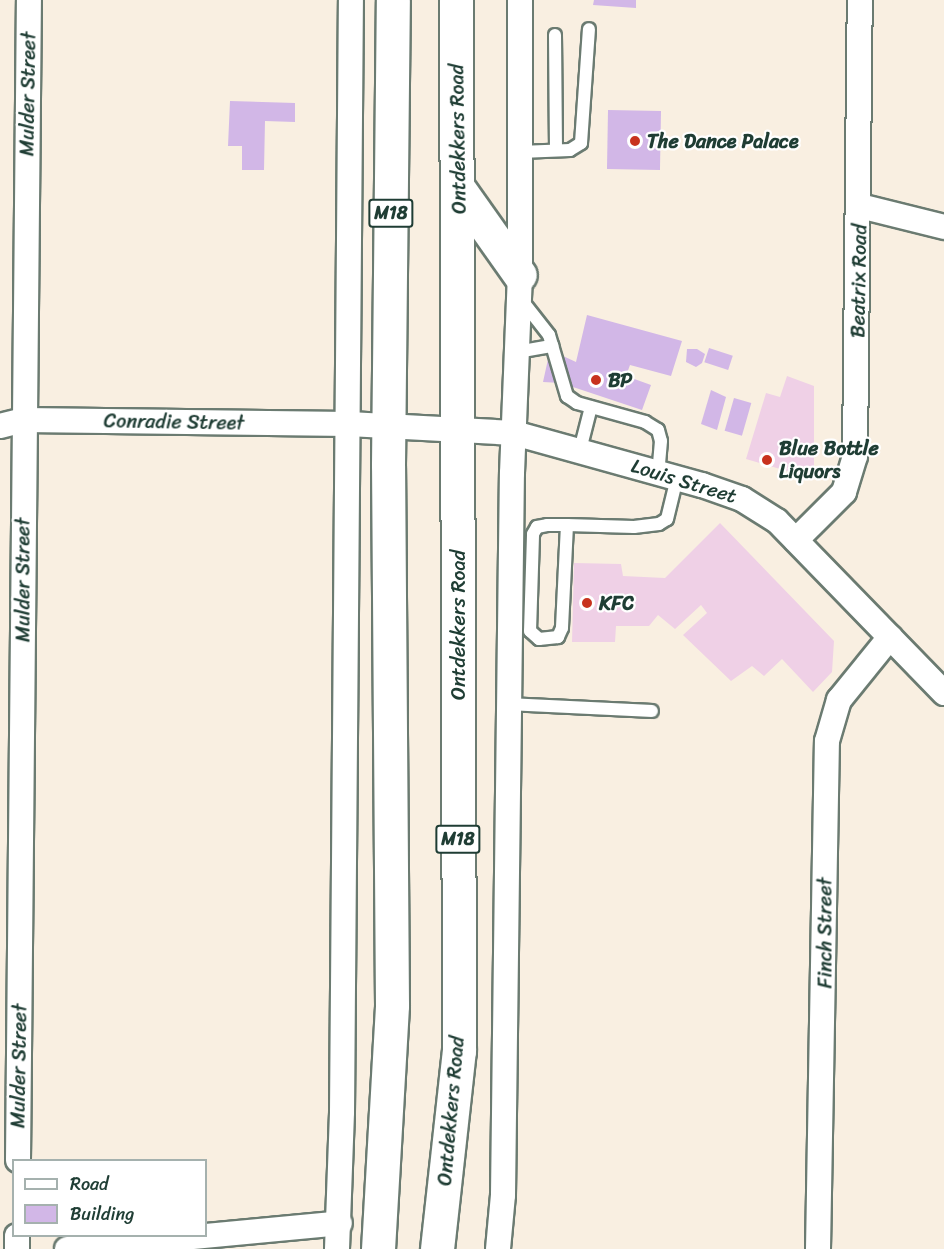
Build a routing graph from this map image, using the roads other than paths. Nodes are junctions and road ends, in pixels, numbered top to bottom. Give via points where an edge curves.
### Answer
1 (29, 0) edge
2 (351, 0) edge
3 (393, 0) edge
4 (456, 0) edge
5 (520, 0) edge
6 (860, 0) edge
7 (589, 29) dead end
8 (555, 35) dead end
9 (556, 150) junction
10 (520, 152) junction
11 (459, 189) junction
12 (860, 206) junction
13 (944, 227) edge
14 (520, 286) junction
15 (552, 346) junction
16 (518, 352) junction
17 (591, 407) junction
18 (24, 420) junction
19 (349, 424) junction
20 (0, 426) edge
21 (388, 426) junction
22 (458, 428) junction
23 (514, 433) junction
24 (580, 450) junction
25 (667, 475) junction
26 (567, 525) junction
27 (796, 540) junction
28 (890, 637) junction
29 (944, 693) edge
30 (508, 704) junction
31 (652, 711) dead end
32 (18, 1159) edge
33 (340, 1223) junction
34 (207, 1236) edge
35 (193, 1237) edge
36 (67, 1249) edge
37 (337, 1249) edge
38 (378, 1249) edge
39 (437, 1249) edge
40 (498, 1249) edge
41 (818, 1249) edge

1 - 18 street, Mulder Street
2 - 19 street
3 - 21 main road, M18
4 - 11 main road, Ontdekkers Road / M18
5 - 10 street
6 - 12 street, Beatrix Road
7 - 9 lane via 581,143 575,149
8 - 9 lane
9 - 10 lane
10 - 14 street
11 - 14 main road
11 - 22 main road, Ontdekkers Road / M18
12 - 13 street
12 - 27 street, Beatrix Road via 855,456 851,479 844,492
14 - 15 lane
14 - 16 street
15 - 16 lane
15 - 17 lane via 567,396
16 - 23 street
17 - 24 lane
17 - 25 lane via 645,422 658,430
18 - 19 street, Conradie Street
18 - 20 street, Conradie Street
18 - 32 street, Mulder Street
19 - 21 street, Louis Street
19 - 33 street
21 - 22 street, Louis Street
21 - 38 main road, M18 via 392,1005
22 - 23 street, Louis Street
22 - 39 main road, Ontdekkers Road / M18 via 459,1051
23 - 24 street, Louis Street
23 - 30 street
24 - 25 street, Louis Street
25 - 26 lane via 667,519 660,524
25 - 27 street, Louis Street via 742,499 765,511
26 - 26 lane via 539,525 533,534 530,631 539,639 558,638 562,628
27 - 28 street, Louis Street
28 - 29 street, Louis Street
28 - 41 street, Finch Street via 839,700 827,741
30 - 31 lane
30 - 40 street via 502,1195
33 - 34 street
33 - 37 street
35 - 36 street

